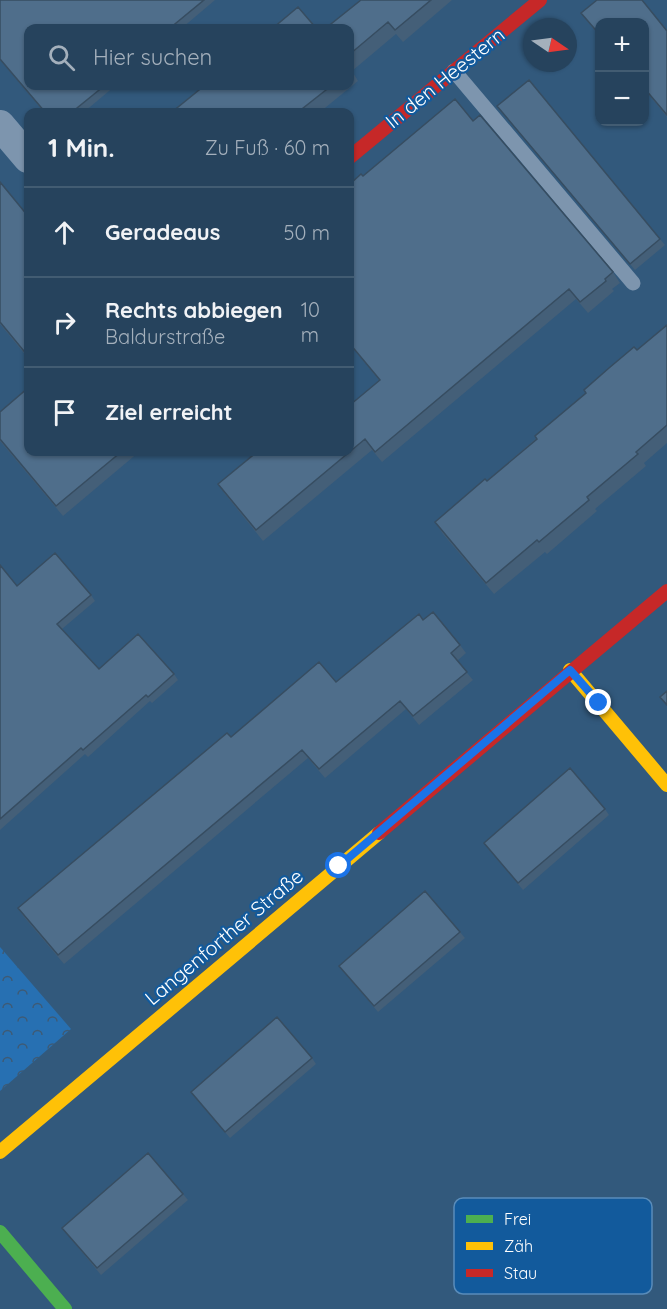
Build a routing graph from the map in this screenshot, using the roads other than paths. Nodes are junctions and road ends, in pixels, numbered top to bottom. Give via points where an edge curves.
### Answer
1 (540, 0) edge
2 (454, 71) junction
3 (0, 124) edge
4 (24, 153) edge
5 (354, 154) edge
6 (633, 283) dead end
7 (667, 591) edge
8 (570, 670) junction
9 (667, 784) edge
10 (0, 1152) edge
11 (0, 1232) edge
12 (65, 1309) edge

1 - 2 main road, In den Heestern
2 - 5 main road, In den Heestern
2 - 6 lane
3 - 4 street
7 - 8 main road, Langenforther Straße
8 - 9 main road
8 - 10 main road, Langenforther Straße
11 - 12 main road

